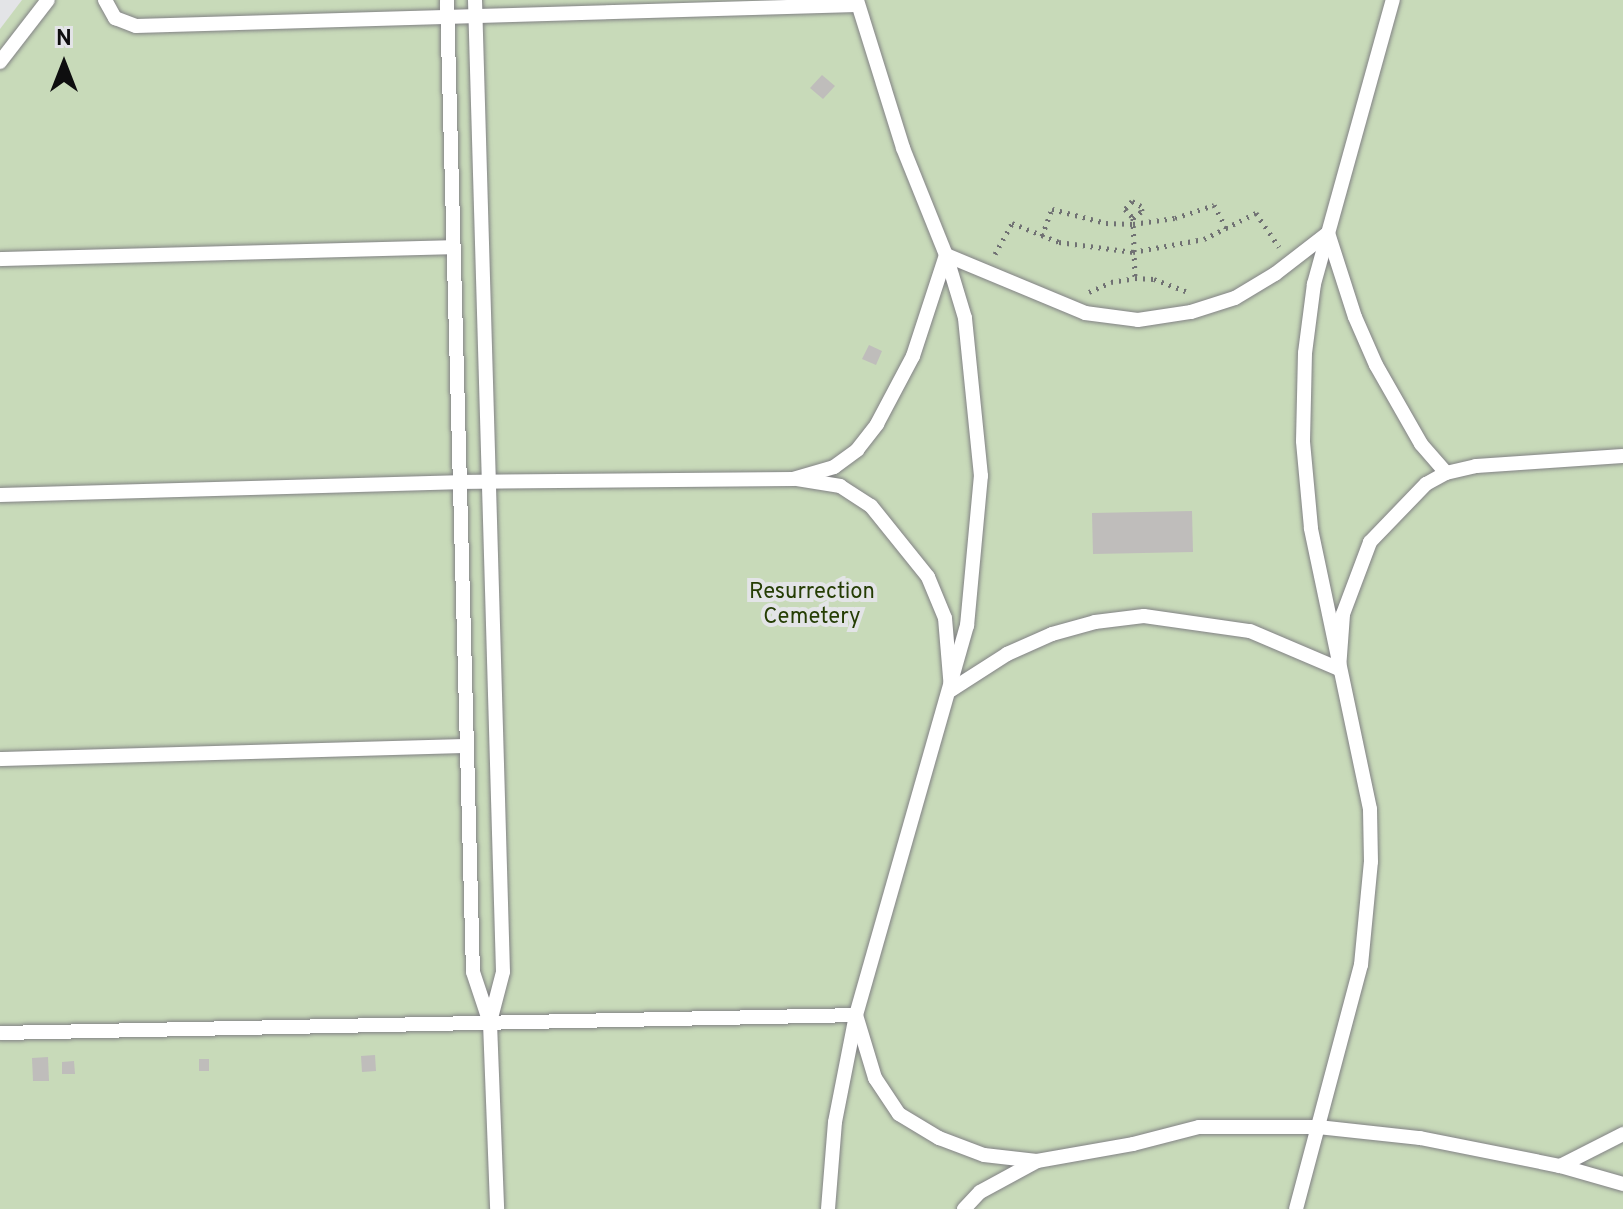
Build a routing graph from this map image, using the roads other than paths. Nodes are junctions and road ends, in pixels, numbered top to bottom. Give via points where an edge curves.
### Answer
1 (48, 0) edge
2 (105, 0) edge
3 (447, 0) edge
4 (475, 0) edge
5 (1393, 0) edge
6 (857, 2) edge
7 (476, 18) junction
8 (447, 19) junction
9 (0, 62) edge
10 (1328, 233) junction
11 (452, 247) junction
12 (946, 255) junction
13 (0, 259) edge
14 (1623, 456) edge
15 (1446, 473) junction
16 (793, 479) junction
17 (457, 482) junction
18 (488, 482) junction
19 (0, 495) edge
20 (1339, 669) junction
21 (951, 690) junction
22 (466, 746) junction
23 (0, 759) edge
24 (856, 1015) junction
25 (490, 1023) junction
26 (0, 1033) edge
27 (1318, 1127) junction
28 (1623, 1134) edge
29 (1037, 1161) junction
30 (1560, 1166) junction
31 (1623, 1184) edge
32 (497, 1209) edge
33 (828, 1209) edge
34 (964, 1209) edge
35 (1296, 1209) edge

1 - 9 lane
2 - 8 lane via 115,18 136,26
3 - 8 lane
4 - 7 lane
5 - 10 lane
6 - 7 lane
6 - 12 lane via 903,148
7 - 8 lane
7 - 18 lane
8 - 11 lane
10 - 12 lane via 1235,298 1138,320 1069,307
10 - 15 lane via 1376,365 1421,444
10 - 20 lane via 1314,284 1305,353 1303,441 1311,528
11 - 13 lane
11 - 17 lane
12 - 16 lane via 913,356 877,424 857,450 834,467
12 - 21 lane via 965,318 981,476 967,626
14 - 15 lane via 1476,466
15 - 20 lane via 1426,484 1370,542 1343,614
16 - 18 lane
16 - 21 lane via 840,486 871,506 928,577 945,618
17 - 18 lane
17 - 19 lane
17 - 22 lane
18 - 25 lane via 503,972
20 - 21 lane via 1250,631 1144,616 1052,634 1007,654
20 - 27 lane via 1370,809 1371,862 1361,965
21 - 24 lane
22 - 23 lane
22 - 25 lane via 473,972
24 - 25 lane
24 - 29 lane via 875,1078 899,1114 939,1138 984,1155
24 - 33 lane via 835,1122
25 - 26 lane
25 - 32 lane
27 - 29 lane via 1199,1127
27 - 30 lane via 1420,1138
27 - 35 lane
28 - 30 lane
29 - 34 lane via 980,1192
30 - 31 lane

